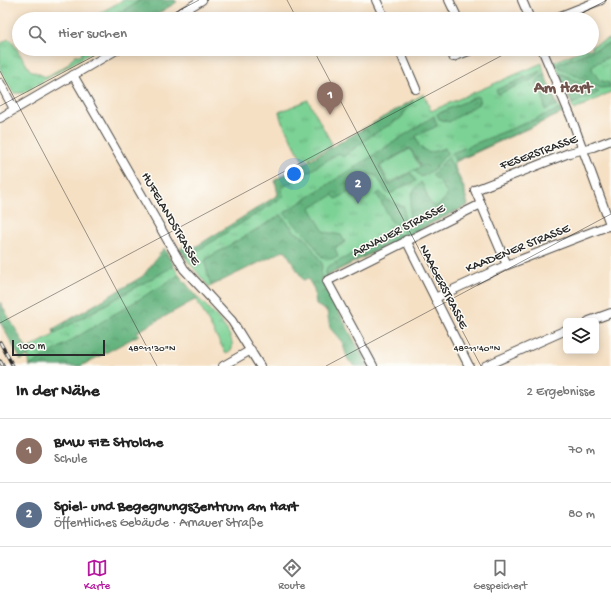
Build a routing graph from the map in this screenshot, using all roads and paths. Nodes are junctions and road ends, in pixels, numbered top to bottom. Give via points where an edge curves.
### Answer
1 (202, 0) edge
2 (376, 0) edge
3 (449, 0) edge
4 (522, 0) edge
5 (601, 0) edge
6 (177, 12) edge
7 (382, 12) edge
8 (455, 12) edge
9 (527, 12) edge
10 (571, 12) edge
11 (106, 56) edge
12 (402, 56) edge
13 (545, 56) edge
14 (73, 75) junction
15 (0, 83) edge
16 (416, 88) dead end
17 (14, 109) junction
18 (0, 118) edge
19 (611, 140) edge
20 (582, 148) junction
21 (481, 204) junction
22 (611, 226) edge
23 (406, 240) junction
24 (507, 265) junction
25 (435, 298) junction
26 (611, 312) edge
27 (596, 318) edge
28 (563, 331) edge
29 (251, 350) junction
30 (223, 366) edge
31 (260, 366) edge
32 (373, 366) edge
33 (469, 366) edge
34 (484, 366) edge

1 - 6 street via 186,4
2 - 7 street
3 - 8 street
4 - 9 street
5 - 10 street
11 - 14 street
12 - 16 street
13 - 20 street
14 - 17 street
14 - 29 street, HUFELANDSTRASSE via 184,269 227,315
15 - 17 street
17 - 18 street
19 - 20 street, FESERSTRASSE
20 - 21 street, FESERSTRASSE via 475,190
20 - 22 street
21 - 23 street, ARNAUER STRASSE
21 - 24 street
22 - 24 street, KAADENER STRASSE
23 - 25 street, NAAGERSTRASSE
23 - 32 street, ARNAUER STRASSE via 327,281
24 - 25 street, KAADENER STRASSE
25 - 33 street, NAAGERSTRASSE
26 - 27 street
28 - 34 street
29 - 30 street
29 - 31 street, HUFELANDSTRASSE

